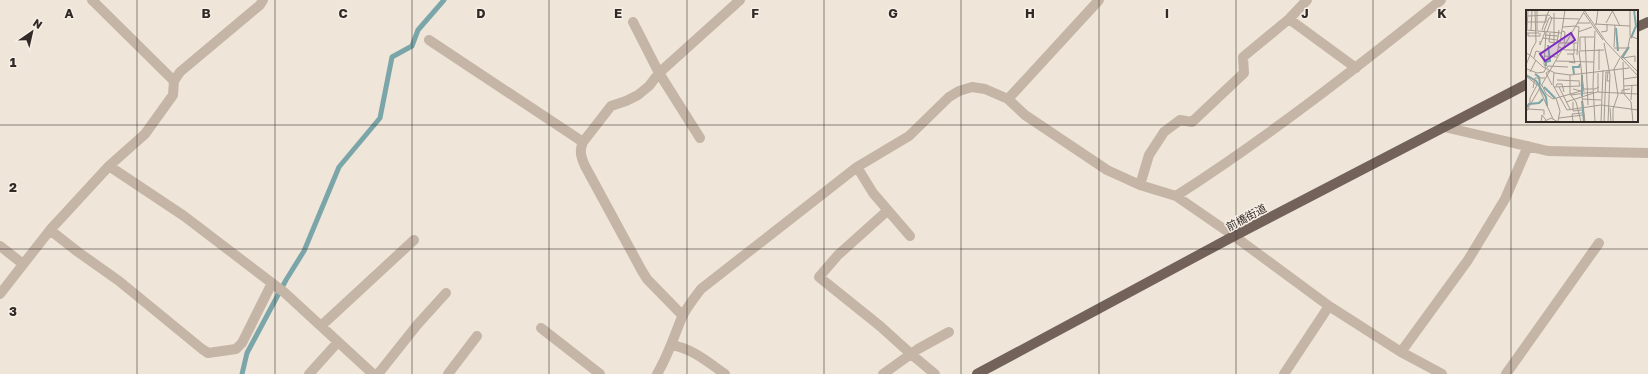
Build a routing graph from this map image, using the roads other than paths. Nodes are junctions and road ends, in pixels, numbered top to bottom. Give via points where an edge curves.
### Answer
1 (92, 0) edge
2 (264, 0) edge
3 (1099, 0) edge
4 (1307, 0) edge
5 (1440, 0) edge
6 (735, 2) edge
7 (102, 4) edge
8 (1289, 19) junction
9 (632, 22) dead end
10 (1648, 22) edge
11 (1638, 27) edge
12 (429, 40) dead end
13 (1356, 68) junction
14 (658, 73) junction
15 (174, 81) junction
16 (1526, 85) edge
17 (1008, 99) junction
18 (1444, 128) junction
19 (700, 138) dead end
20 (583, 142) junction
21 (1528, 146) junction
22 (1648, 153) edge
23 (109, 166) junction
24 (857, 167) junction
25 (1140, 185) junction
26 (1176, 196) junction
27 (887, 211) junction
28 (50, 230) junction
29 (910, 236) dead end
30 (1234, 236) junction
31 (414, 240) dead end
32 (1599, 243) dead end
33 (0, 246) edge
34 (24, 264) junction
35 (272, 283) junction
36 (446, 292) dead end
37 (0, 294) edge
38 (1329, 306) junction
39 (683, 316) junction
40 (322, 326) junction
41 (541, 328) dead end
42 (949, 332) dead end
43 (477, 336) dead end
44 (338, 342) junction
45 (672, 345) junction
46 (1401, 352) junction
47 (911, 354) junction
48 (309, 374) edge
49 (373, 374) edge
50 (378, 374) edge
51 (448, 374) edge
52 (600, 374) edge
53 (657, 374) edge
54 (725, 374) edge
55 (883, 374) edge
56 (935, 374) edge
57 (977, 374) edge
58 (1284, 374) edge
59 (1442, 374) edge
60 (1506, 374) edge

1 - 7 street
2 - 15 street via 180,72
3 - 17 street
4 - 8 street
5 - 13 street
6 - 14 street
7 - 15 street
8 - 13 street
8 - 25 street via 1243,57 1244,73 1192,122 1180,120 1164,132 1149,155
9 - 14 street
10 - 11 main road
12 - 20 street
13 - 26 street via 1230,161
14 - 19 street
14 - 20 street via 649,86 638,95 611,106
15 - 23 street via 173,94 145,134
16 - 18 main road, 前橋街道
17 - 24 street via 986,89 972,87 959,91 949,97 909,136
17 - 25 street via 1025,115 1107,170
18 - 21 street
18 - 30 main road, 前橋街道
20 - 39 street via 580,148 585,166 638,265 647,279
21 - 22 street via 1548,151
21 - 46 street via 1501,206 1468,260
23 - 28 street
23 - 35 street via 184,216
24 - 27 street
24 - 39 street via 701,289
25 - 26 street
26 - 30 street
27 - 29 street
27 - 47 street via 838,255 820,277
28 - 34 street
28 - 35 street via 119,281 208,353 236,349 242,343
30 - 38 street
30 - 57 main road, 前橋街道
31 - 40 street
32 - 60 street
33 - 34 street
34 - 37 street
35 - 40 street
36 - 50 street
38 - 46 street
38 - 58 street
39 - 45 street
40 - 44 street
41 - 52 street
42 - 47 street
43 - 51 street
44 - 48 street
44 - 49 street
45 - 53 street
45 - 54 street via 697,355
46 - 59 street
47 - 55 street
47 - 56 street

